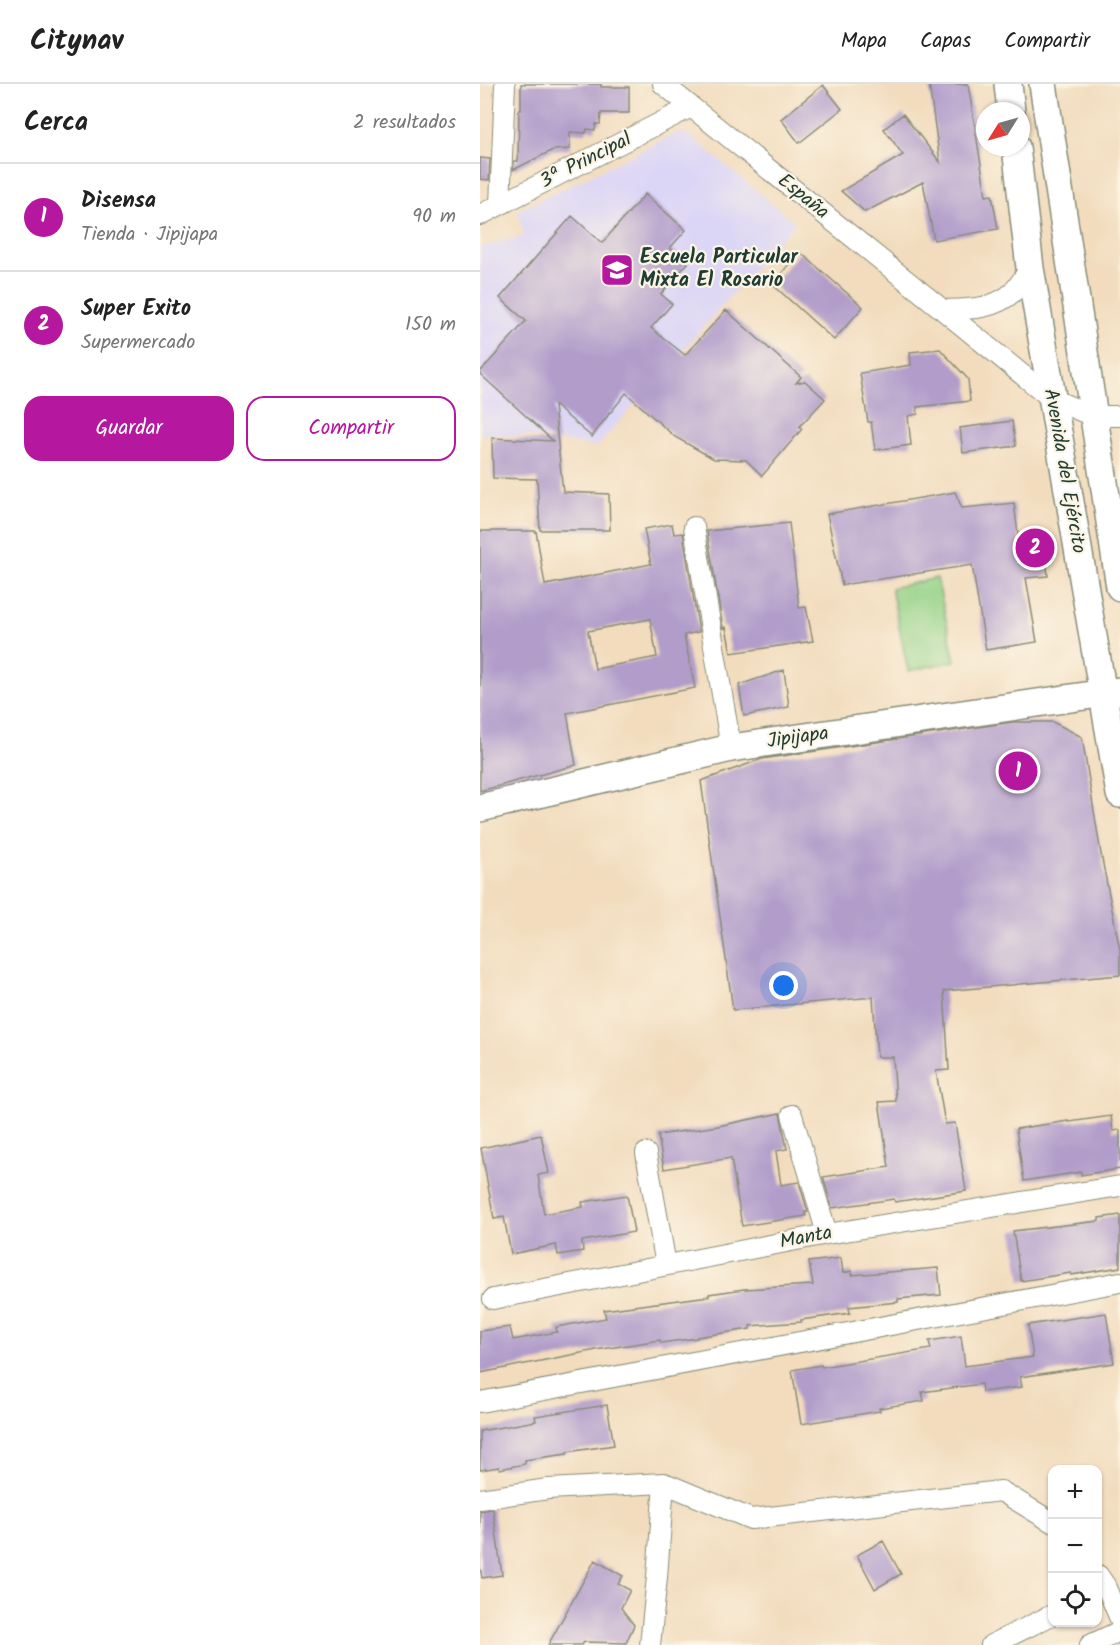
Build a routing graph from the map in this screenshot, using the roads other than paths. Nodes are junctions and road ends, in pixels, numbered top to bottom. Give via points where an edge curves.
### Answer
1 (505, 84) edge
2 (663, 84) edge
3 (1008, 84) edge
4 (1043, 84) edge
5 (1010, 102) edge
6 (691, 107) junction
7 (1017, 156) edge
8 (500, 205) junction
9 (480, 215) edge
10 (1030, 268) junction
11 (943, 310) junction
12 (1052, 399) junction
13 (1093, 416) junction
14 (1120, 416) edge
15 (694, 527) dead end
16 (1120, 587) edge
17 (1111, 692) edge
18 (731, 748) junction
19 (1120, 794) edge
20 (480, 808) edge
21 (792, 1115) dead end
22 (646, 1153) dead end
23 (1120, 1186) edge
24 (827, 1234) junction
25 (666, 1265) junction
26 (1120, 1282) edge
27 (493, 1299) dead end
28 (480, 1402) edge
29 (664, 1483) junction
30 (480, 1499) edge
31 (1048, 1519) edge
32 (1105, 1584) edge
33 (1048, 1617) edge
34 (1120, 1619) edge
35 (1120, 1631) edge
36 (650, 1645) edge
37 (991, 1645) edge
38 (1090, 1645) edge

1 - 8 street
2 - 6 street, España
3 - 5 main road
4 - 13 main road, Avenida del Ejército
6 - 8 street, 3ª Principal
6 - 11 street, España
7 - 10 main road, Avenida del Ejército
8 - 9 street, 3ª Principal
10 - 11 street via 1012,292 994,304
10 - 12 main road, Avenida del Ejército
11 - 12 street, España
12 - 13 street, España
12 - 17 main road, Avenida del Ejército
13 - 14 street
13 - 16 main road, Avenida del Ejército
15 - 18 street
17 - 18 main road, Jipijapa
17 - 19 main road, Avenida del Ejército
18 - 20 main road, Jipijapa
21 - 24 street
22 - 25 street
23 - 24 street, Manta
24 - 25 street, Manta
25 - 27 street, Manta
26 - 28 street
29 - 30 street via 548,1489
29 - 31 street via 752,1519 1001,1491
29 - 36 street
32 - 34 street
33 - 37 street
35 - 38 street

